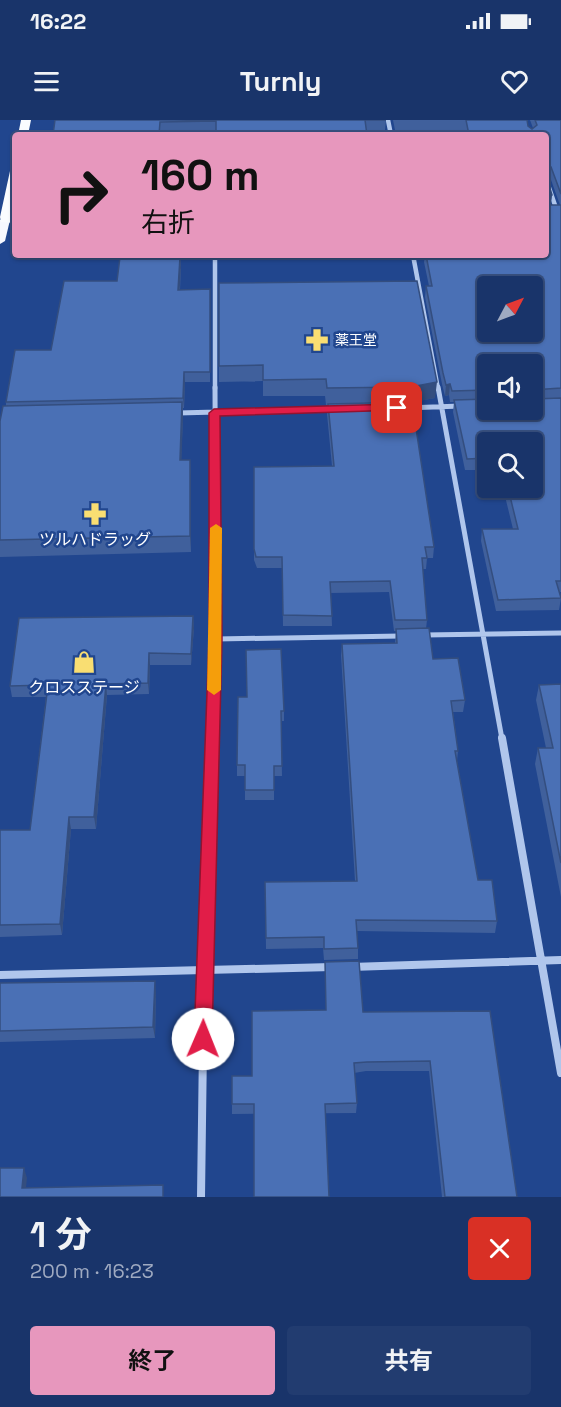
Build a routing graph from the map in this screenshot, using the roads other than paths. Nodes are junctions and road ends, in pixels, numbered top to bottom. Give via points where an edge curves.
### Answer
1 (549, 190) edge
2 (12, 200) edge
3 (555, 211) edge
4 (10, 220) edge
5 (0, 241) edge
6 (215, 258) edge
7 (414, 258) edge
8 (465, 406) edge
9 (442, 407) junction
10 (397, 408) edge
11 (340, 409) edge
12 (214, 413) junction
13 (167, 414) edge
14 (561, 633) edge
15 (484, 634) junction
16 (216, 639) junction
17 (561, 960) edge
18 (540, 961) junction
19 (204, 971) junction
20 (0, 975) edge
21 (561, 1073) edge
22 (201, 1197) edge

1 - 3 street
2 - 4 highway
4 - 5 main road
6 - 12 street
7 - 9 street
8 - 9 street
9 - 10 street
9 - 15 street
11 - 12 street
12 - 13 street
12 - 16 street
14 - 15 street
15 - 16 street
15 - 18 street
16 - 19 street
17 - 18 street
18 - 19 street
18 - 21 street
19 - 20 street
19 - 22 street

